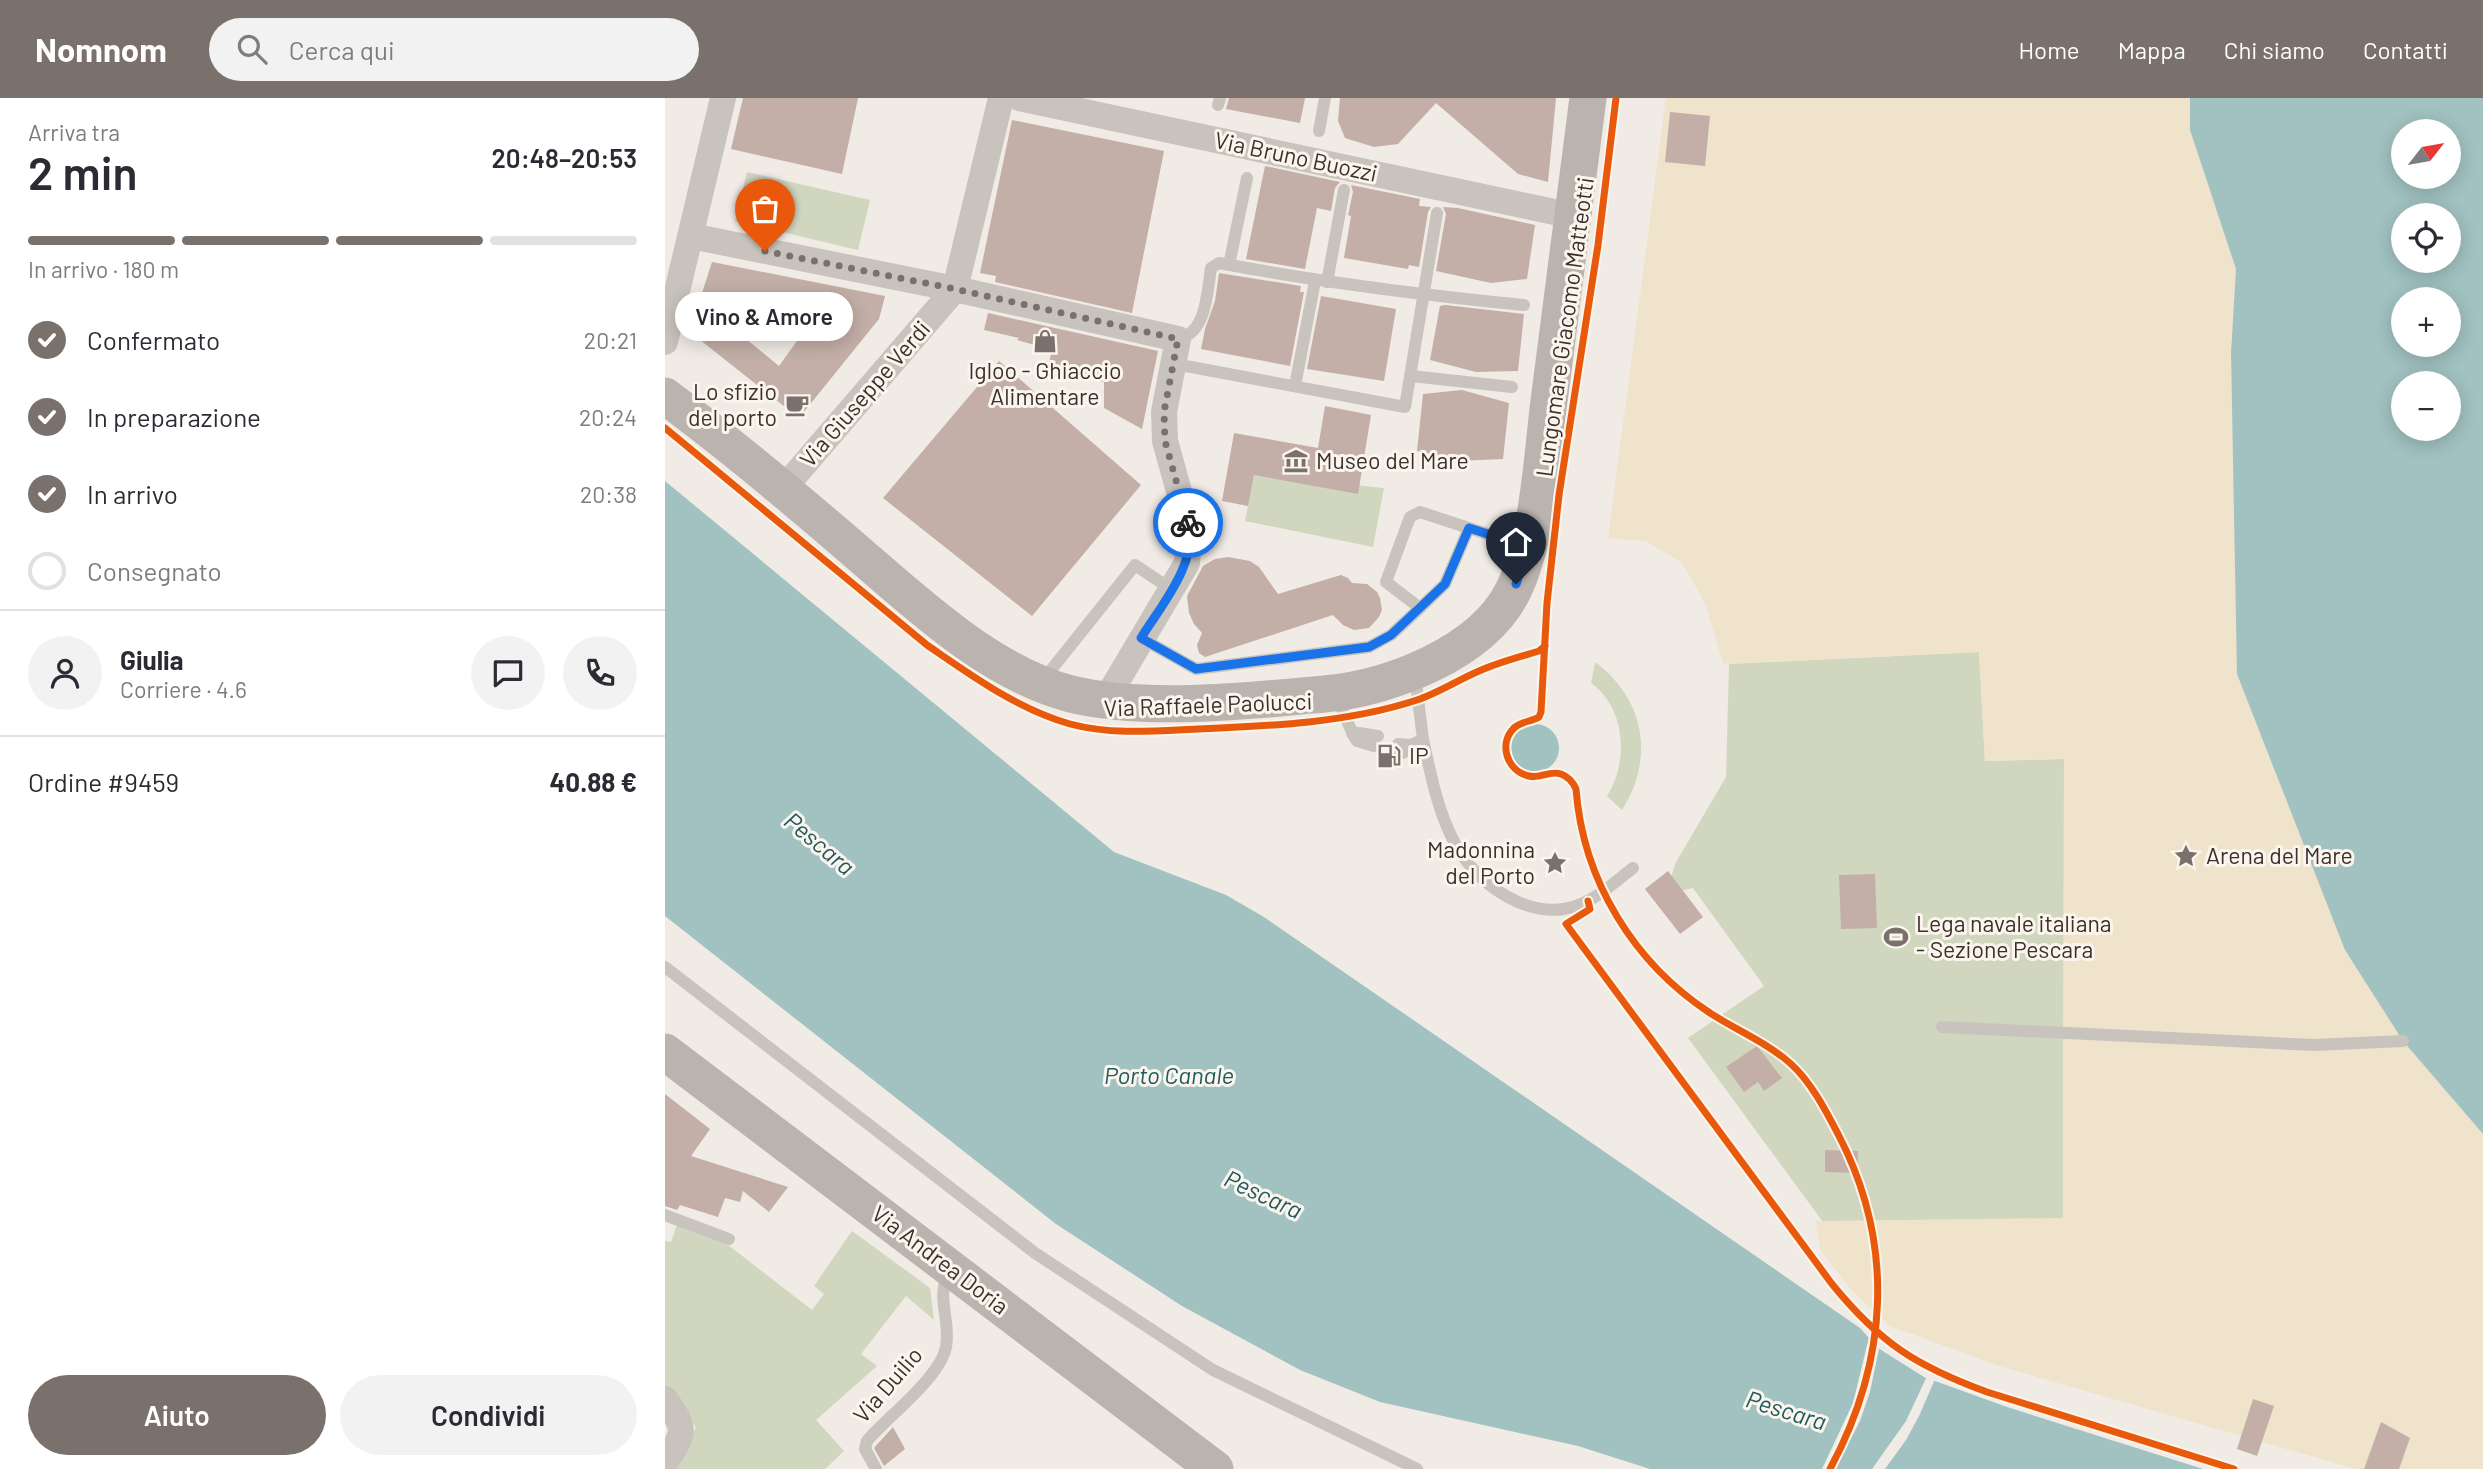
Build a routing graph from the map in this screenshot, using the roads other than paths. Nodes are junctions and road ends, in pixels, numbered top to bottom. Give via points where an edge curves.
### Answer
1 (723, 98) edge
2 (1001, 98) edge
3 (1019, 98) edge
4 (1325, 98) edge
5 (1588, 98) edge
6 (1319, 131) dead end
7 (1247, 178) dead end
8 (1344, 190) dead end
9 (1437, 213) dead end
10 (1573, 216) junction
11 (691, 236) junction
12 (1229, 265) junction
13 (1321, 281) junction
14 (955, 289) junction
15 (1422, 295) junction
16 (1524, 305) dead end
17 (665, 341) edge
18 (1176, 351) junction
19 (665, 370) edge
20 (1411, 376) junction
21 (1295, 386) junction
22 (1512, 387) dead end
23 (665, 396) edge
24 (726, 441) junction
25 (783, 489) junction
26 (1469, 528) junction
27 (1528, 547) junction
28 (1171, 589) junction
29 (1420, 608) junction
30 (1141, 638) junction
31 (1414, 671) junction
32 (1040, 683) junction
33 (1335, 693) junction
34 (1105, 701) junction
35 (1423, 739) junction
36 (1376, 741) dead end
37 (1401, 748) dead end
38 (1633, 868) dead end
39 (665, 967) edge
40 (1942, 1027) dead end
41 (2403, 1041) dead end
42 (666, 1055) edge
43 (665, 1215) edge
44 (729, 1239) dead end
45 (950, 1268) junction
46 (665, 1399) edge
47 (665, 1462) edge
48 (876, 1469) edge
49 (1215, 1469) edge
50 (1417, 1469) edge

1 - 11 street
2 - 14 street, Via Giuseppe Verdi
3 - 10 street, Via Bruno Buozzi
4 - 6 lane
5 - 10 street, Lungomare Giacomo Matteotti
7 - 12 lane, Via Bruno Buozzi
8 - 13 lane, Via Bruno Buozzi
9 - 15 lane
10 - 27 street, Lungomare Giacomo Matteotti
11 - 14 street
11 - 17 street
12 - 13 lane
12 - 18 lane via 1219,263 1211,268 1199,322
13 - 15 lane
13 - 21 lane, Via Bruno Buozzi
14 - 18 street
14 - 25 street, Via Giuseppe Verdi
15 - 16 lane
15 - 20 lane
18 - 21 lane
18 - 28 street, Via Raffaele Paolucci via 1164,412 1165,441 1190,531 1187,563
19 - 24 street, Via Raffaele Paolucci
20 - 21 lane via 1405,407
20 - 22 lane
23 - 24 street, Via Raffaele Paolucci
24 - 25 street, Via Raffaele Paolucci
25 - 32 street, Via Raffaele Paolucci via 927,612 985,653
26 - 27 lane
26 - 29 lane via 1445,584
26 - 29 lane via 1420,512 1410,517 1386,582
27 - 31 street, Via Raffaele Paolucci via 1512,594 1490,625
28 - 30 street, Via Raffaele Paolucci
28 - 32 lane via 1135,565
29 - 30 lane via 1391,635 1369,647 1196,669
30 - 34 street, Via Raffaele Paolucci
31 - 33 street, Via Raffaele Paolucci
31 - 35 lane
32 - 34 street, Via Raffaele Paolucci
33 - 34 street, Via Raffaele Paolucci via 1201,702
33 - 36 lane via 1352,732
35 - 37 lane
35 - 38 lane via 1453,843 1483,881 1510,898 1538,909 1570,908 1596,896
39 - 50 lane via 1035,1253 1213,1370
40 - 41 lane via 2314,1045
42 - 45 street, Via Andrea Doria
43 - 44 lane
45 - 48 lane, Via Duilio via 942,1298 946,1348 905,1405 867,1441 865,1449
45 - 49 street, Via Andrea Doria
46 - 47 street via 682,1433

